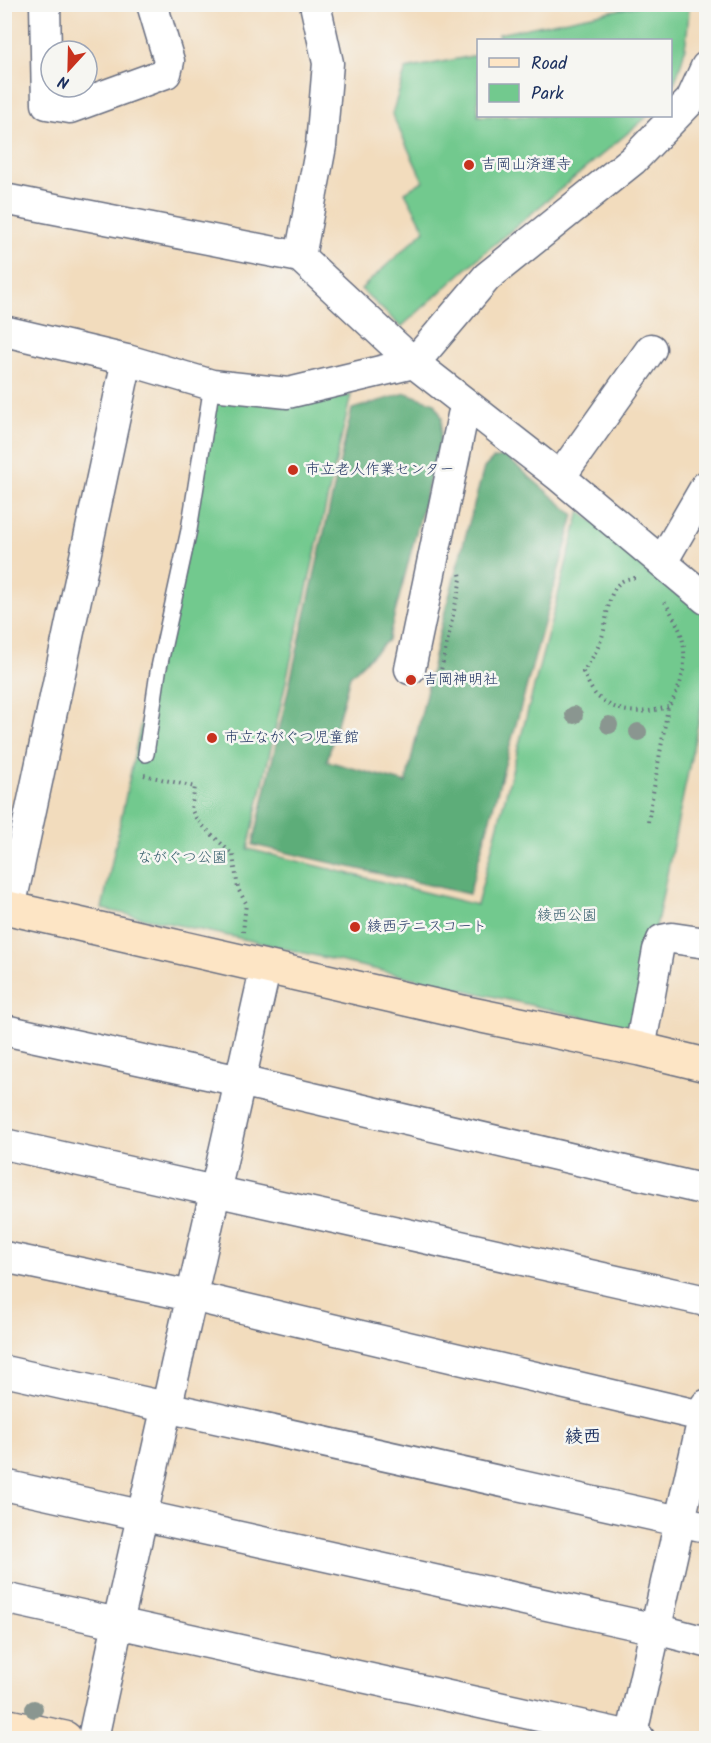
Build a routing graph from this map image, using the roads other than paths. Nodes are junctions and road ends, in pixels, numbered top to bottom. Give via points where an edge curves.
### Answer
1 (45, 4) edge
2 (152, 4) edge
3 (315, 4) edge
4 (706, 67) edge
5 (4, 200) edge
6 (300, 257) junction
7 (4, 331) edge
8 (651, 349) dead end
9 (127, 360) junction
10 (414, 363) junction
11 (212, 385) junction
12 (463, 416) dead end
13 (560, 477) junction
14 (706, 486) edge
15 (650, 570) junction
16 (706, 599) edge
17 (410, 669) dead end
18 (146, 754) road end
19 (7, 907) edge
20 (706, 943) edge
21 (266, 966) junction
22 (4, 1030) edge
23 (640, 1049) junction
24 (706, 1065) edge
25 (240, 1081) junction
26 (4, 1144) edge
27 (215, 1190) junction
28 (706, 1190) edge
29 (4, 1257) edge
30 (192, 1296) junction
31 (706, 1301) edge
32 (4, 1371) edge
33 (166, 1406) junction
34 (706, 1412) edge
35 (4, 1485) edge
36 (142, 1516) junction
37 (693, 1524) edge
38 (4, 1598) edge
39 (118, 1623) junction
40 (656, 1629) junction
41 (706, 1642) edge
42 (4, 1725) edge
43 (65, 1738) edge
44 (93, 1738) edge
45 (633, 1738) edge

1 - 2 street via 47,104 70,108 166,73 169,61
3 - 6 street via 328,63 321,146
4 - 10 street via 691,100 633,160 488,277
5 - 6 street
6 - 10 street
7 - 9 street
8 - 13 street
9 - 11 street
9 - 19 street
10 - 11 street via 288,393
10 - 13 street
11 - 18 lane
12 - 17 street
13 - 15 street
14 - 15 street
15 - 16 street
19 - 21 street
20 - 23 street via 662,940
21 - 23 street
21 - 25 street
22 - 25 street
23 - 24 street
25 - 27 street
25 - 28 street
26 - 27 street
27 - 30 street
27 - 31 street
29 - 30 street
30 - 33 street
30 - 34 street
32 - 33 street
33 - 36 street
33 - 37 street
34 - 37 street
35 - 36 street
36 - 39 street
36 - 40 street
37 - 40 street
38 - 39 street
39 - 44 street
39 - 45 street
40 - 41 street
40 - 45 street
42 - 43 street

